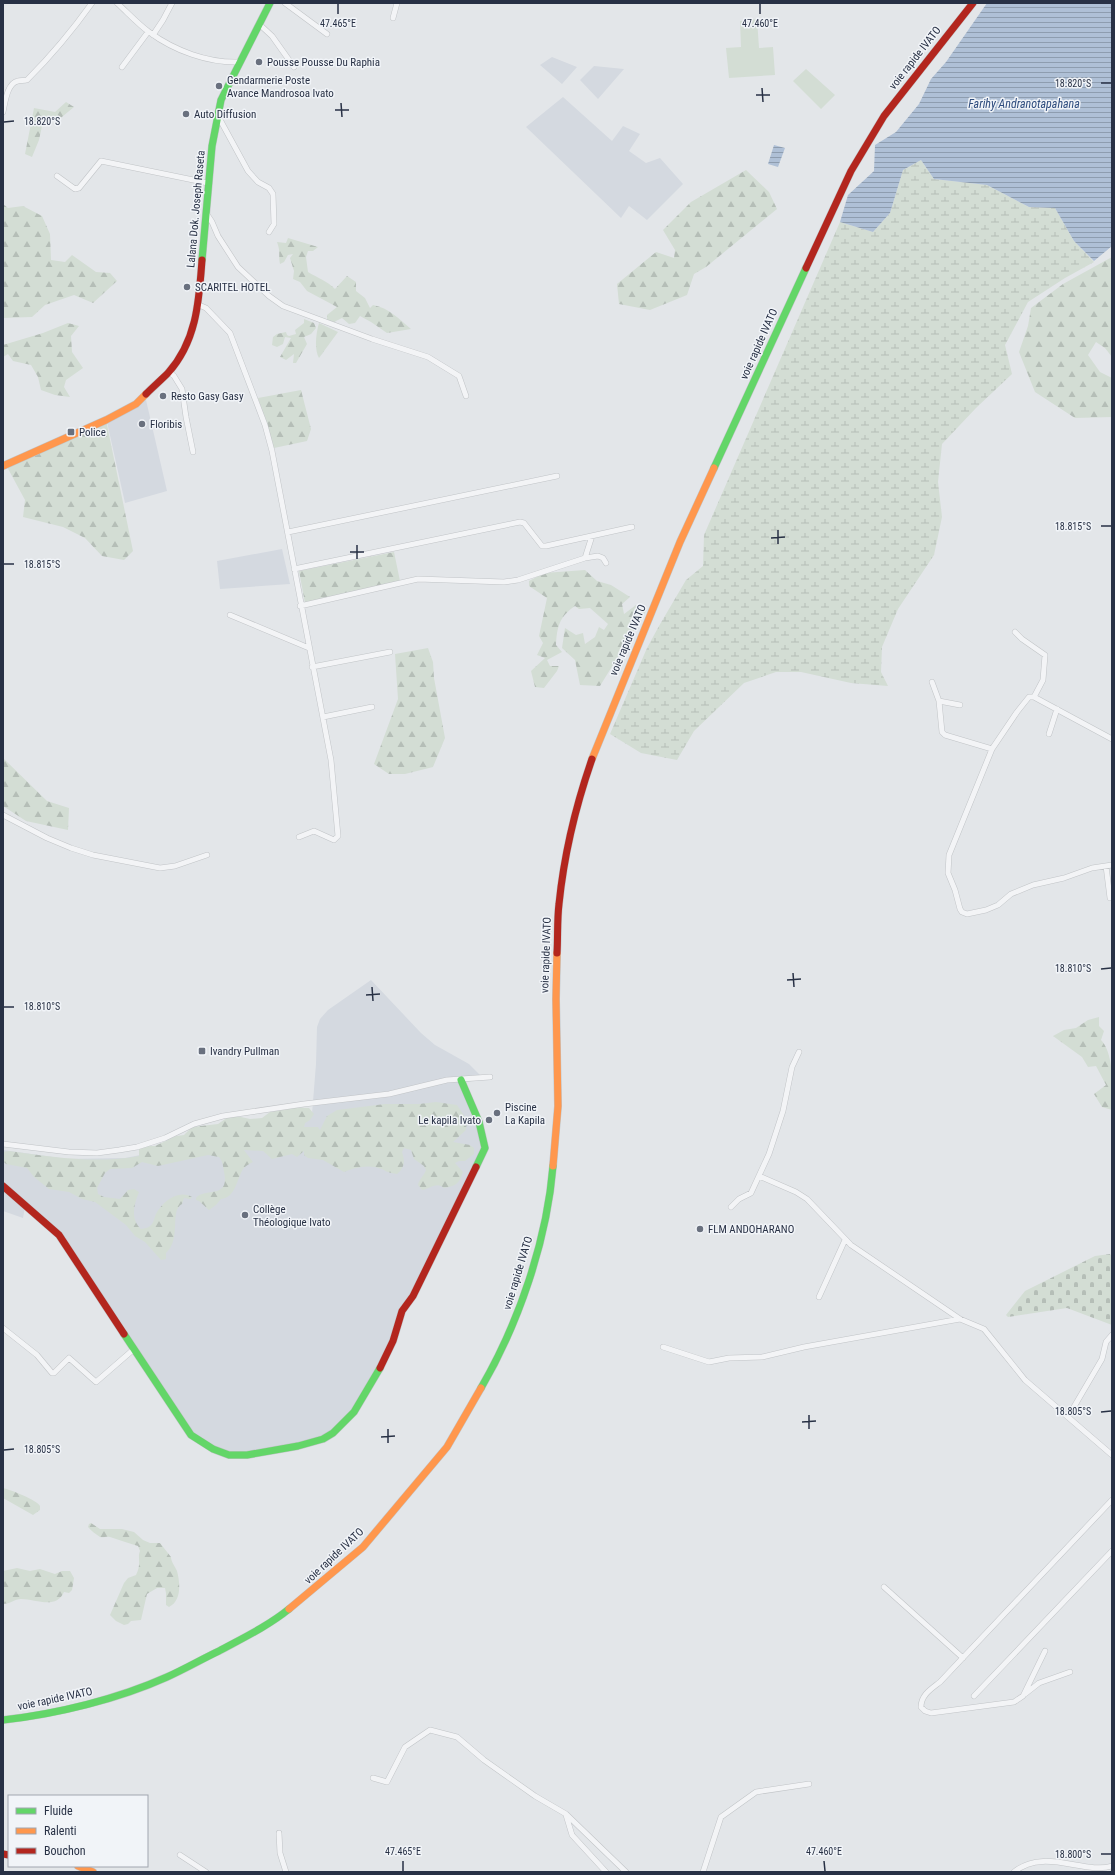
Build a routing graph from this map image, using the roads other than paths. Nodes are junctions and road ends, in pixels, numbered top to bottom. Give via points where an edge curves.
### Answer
1 (92, 3) edge
2 (117, 3) edge
3 (172, 3) edge
4 (270, 3) edge
5 (285, 3) edge
6 (397, 3) edge
7 (973, 3) edge
8 (393, 18) dead end
9 (259, 24) junction
10 (151, 33) junction
11 (327, 34) dead end
12 (239, 62) junction
13 (122, 67) dead end
14 (294, 67) dead end
15 (3, 112) edge
16 (218, 116) junction
17 (57, 176) dead end
18 (208, 183) junction
19 (206, 213) junction
20 (269, 232) dead end
21 (199, 305) junction
22 (170, 372) junction
23 (466, 396) dead end
24 (193, 452) dead end
25 (3, 466) edge
26 (557, 476) dead end
27 (632, 528) dead end
28 (288, 532) junction
29 (592, 536) junction
30 (585, 558) junction
31 (606, 562) dead end
32 (294, 569) junction
33 (300, 606) junction
34 (230, 614) dead end
35 (1015, 632) dead end
36 (309, 648) junction
37 (390, 652) dead end
38 (312, 667) junction
39 (932, 682) dead end
40 (1034, 697) junction
41 (939, 701) junction
42 (960, 705) dead end
43 (372, 707) dead end
44 (1057, 709) junction
45 (323, 717) junction
46 (1049, 734) dead end
47 (1112, 739) edge
48 (992, 749) junction
49 (3, 815) edge
50 (299, 837) dead end
51 (207, 855) dead end
52 (1109, 866) edge
53 (1110, 898) dead end
54 (799, 1052) dead end
55 (490, 1077) dead end
56 (461, 1080) junction
57 (3, 1144) edge
58 (758, 1176) junction
59 (3, 1186) edge
60 (731, 1207) dead end
61 (845, 1240) junction
62 (819, 1297) dead end
63 (960, 1319) junction
64 (3, 1328) edge
65 (1112, 1335) edge
66 (664, 1348) dead end
67 (134, 1349) junction
68 (1068, 1418) junction
69 (1112, 1455) edge
70 (1112, 1500) edge
71 (1112, 1552) edge
72 (884, 1587) dead end
73 (1045, 1651) dead end
74 (963, 1658) junction
75 (1070, 1672) dead end
76 (974, 1696) dead end
77 (1023, 1696) junction
78 (3, 1720) edge
79 (373, 1778) dead end
80 (810, 1784) dead end
81 (566, 1814) junction
82 (279, 1833) dead end
83 (180, 1855) dead end
84 (1112, 1866) edge
85 (80, 1867) edge
86 (1082, 1870) edge
87 (93, 1872) edge
88 (206, 1872) edge
89 (286, 1872) edge
90 (606, 1872) edge
91 (626, 1872) edge
92 (703, 1872) edge
93 (1014, 1872) edge

1 - 15 street via 56,51 27,80 13,83 6,97
2 - 10 street
3 - 10 street via 163,20
4 - 9 main road, Lalana Dok. Joseph Raseta
5 - 11 street
6 - 8 street
7 - 78 main road, voie rapide IVATO via 884,116 852,171 680,542 598,740 575,815 559,904 556,999 558,1106 552,1177 545,1221 514,1320 483,1386 447,1447 363,1547 288,1610 258,1630 148,1685 87,1704 36,1716
9 - 12 main road, Lalana Dok. Joseph Raseta
9 - 14 street via 272,36
10 - 12 street via 190,55
10 - 13 street
12 - 16 main road, Lalana Dok. Joseph Raseta via 221,100
16 - 18 main road, Lalana Dok. Joseph Raseta
16 - 20 street via 248,171 273,194 274,224
17 - 18 street via 75,189 79,188 101,161
18 - 19 main road, Lalana Dok. Joseph Raseta
19 - 21 main road, Lalana Dok. Joseph Raseta
19 - 23 street via 238,267 283,306 428,357 459,376
21 - 22 main road, Lalana Dok. Joseph Raseta via 192,334
21 - 28 street via 206,308 230,333 265,425
22 - 24 street via 182,389
22 - 25 main road, Lalana Dok. Joseph Raseta via 136,404
26 - 28 street
27 - 29 street
28 - 32 street
29 - 30 street
29 - 32 street via 542,546 524,523 520,522
30 - 31 street via 598,556
30 - 33 street via 518,580 418,580
32 - 33 street
33 - 36 street
34 - 36 street
35 - 40 street via 1045,655 1043,680
36 - 38 street
37 - 38 street
38 - 45 street
39 - 41 street
40 - 44 street
40 - 48 street via 1030,697 1017,712
41 - 42 street
41 - 48 street via 942,732 945,735
43 - 45 street
44 - 46 street
44 - 47 street
45 - 50 street via 331,760 338,836 334,840 314,831
48 - 52 street via 949,856 948,873 962,912 967,914 986,910 998,905 1011,894 1033,885
49 - 51 street via 47,838 93,855 160,868 175,866
52 - 53 street
54 - 58 street via 792,1067 783,1111 769,1154
55 - 56 street
56 - 57 street via 447,1080 389,1094 223,1116 194,1124 151,1142 119,1150 69,1152
56 - 67 main road via 479,1122 485,1148 413,1296 402,1311 380,1369 340,1429 324,1439 307,1444 245,1455 221,1454 191,1435
58 - 60 street via 751,1193
58 - 61 street via 807,1199
59 - 67 main road via 59,1235
61 - 62 street
61 - 63 street
63 - 66 street via 762,1357 729,1358 709,1362
63 - 68 street via 984,1329 1025,1380
64 - 67 street via 37,1355 52,1373 69,1358 96,1382
65 - 68 street via 1106,1342 1102,1359
68 - 69 street
70 - 74 street
71 - 76 street
72 - 74 street
73 - 77 street
74 - 77 street via 921,1700 921,1707 925,1711 931,1713 1014,1702
75 - 77 street via 1039,1683
79 - 81 street via 387,1782 405,1747 430,1730 457,1737 484,1760 535,1796
80 - 92 street via 756,1792 721,1817
81 - 90 street via 572,1835
81 - 91 street
82 - 89 street via 280,1853
83 - 88 street
84 - 86 street via 1097,1871
85 - 87 main road
86 - 93 street via 1063,1864 1039,1862

